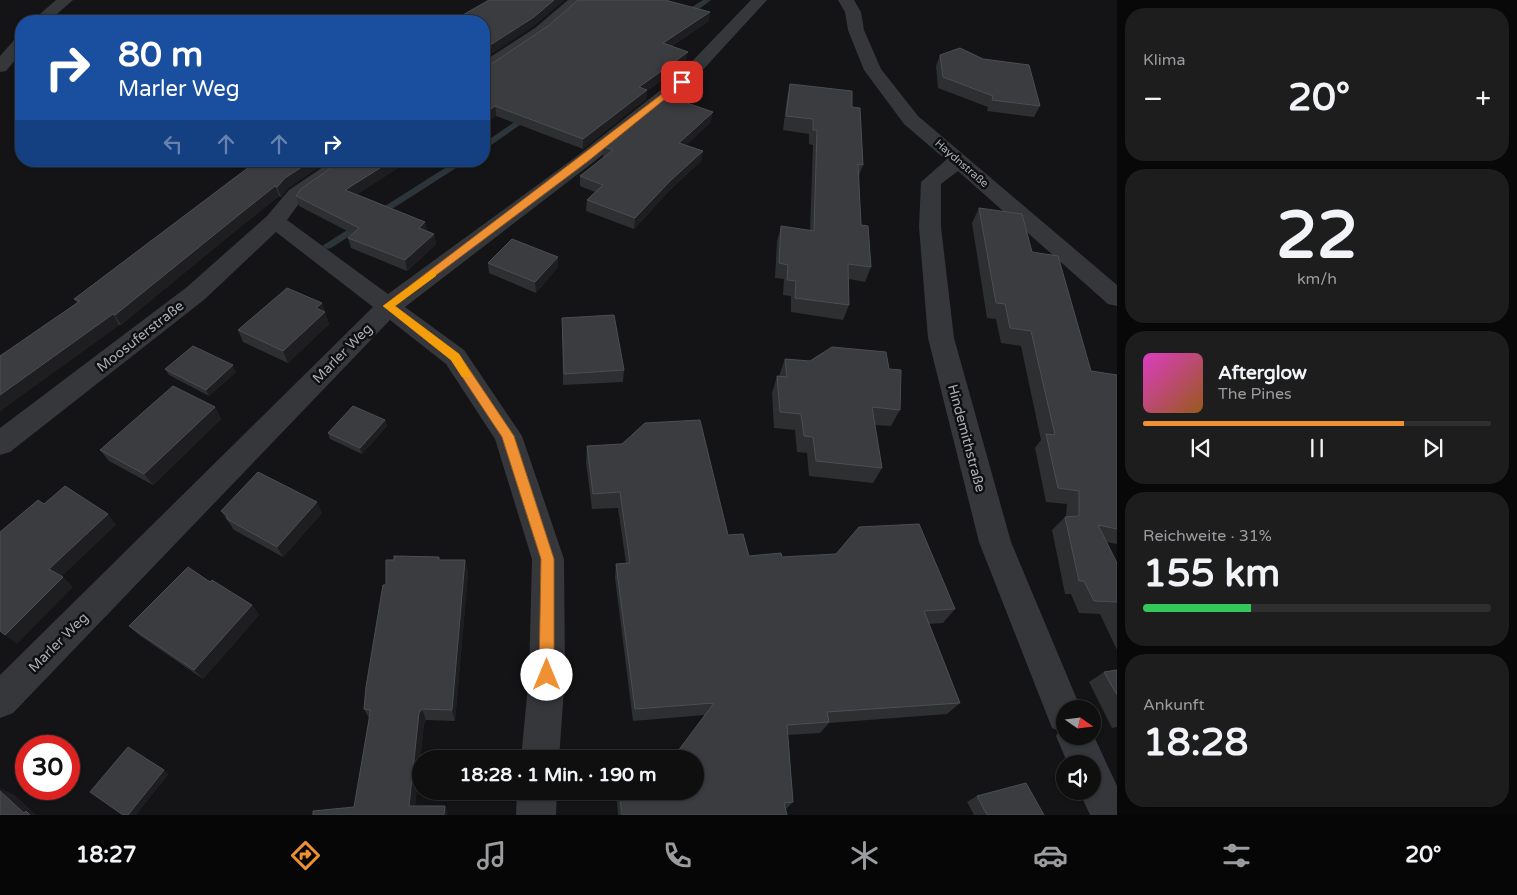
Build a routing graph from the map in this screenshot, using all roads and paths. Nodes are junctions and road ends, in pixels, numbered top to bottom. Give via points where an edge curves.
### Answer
1 (65, 0) edge
2 (577, 0) edge
3 (759, 0) edge
4 (846, 0) edge
5 (47, 15) edge
6 (15, 50) edge
7 (490, 65) edge
8 (0, 66) edge
9 (958, 160) junction
10 (337, 167) edge
11 (275, 221) junction
12 (1117, 298) edge
13 (388, 306) junction
14 (0, 444) edge
15 (5, 687) edge
16 (1059, 700) edge
17 (541, 750) edge
18 (1101, 796) edge
19 (537, 800) edge
20 (536, 815) edge
21 (1110, 815) edge

1 - 5 street
2 - 7 street via 541,31
3 - 13 street, Marler Weg via 682,82 584,160
4 - 9 street, Haydnstraße via 873,70 911,120
6 - 8 street
9 - 12 street, Haydnstraße
9 - 16 street, Hindemithstraße via 931,182 930,227 941,338 995,542
10 - 11 street, Moosuferstraße via 296,194
11 - 13 street
11 - 14 street, Moosuferstraße via 196,293
13 - 15 street, Marler Weg
13 - 17 street via 455,357 508,436 548,559 547,675
18 - 21 street
19 - 20 street

